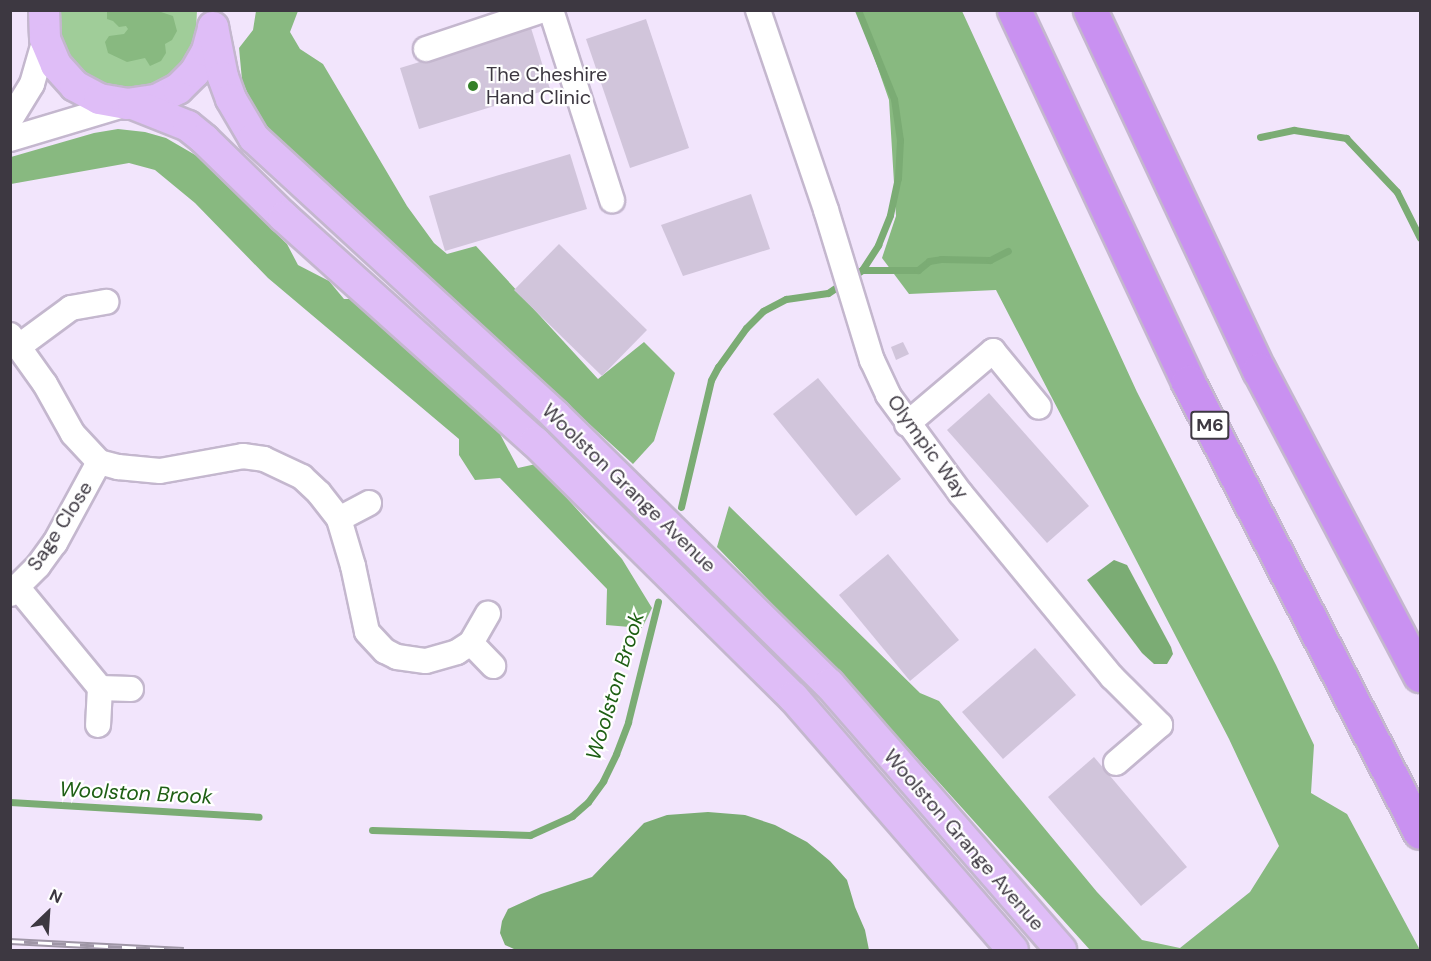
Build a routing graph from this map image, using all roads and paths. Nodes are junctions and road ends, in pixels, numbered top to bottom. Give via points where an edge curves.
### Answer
1 (543, 10) edge
2 (551, 10) edge
3 (758, 10) edge
4 (1014, 10) edge
5 (1090, 10) edge
6 (213, 18) edge
7 (42, 22) edge
8 (426, 49) dead end
9 (130, 104) junction
10 (10, 120) edge
11 (10, 140) edge
12 (612, 200) dead end
13 (106, 302) dead end
14 (14, 341) edge
15 (1040, 407) dead end
16 (907, 424) junction
17 (99, 462) junction
18 (369, 503) dead end
19 (339, 519) junction
20 (14, 591) edge
21 (488, 613) dead end
22 (471, 643) junction
23 (493, 666) dead end
24 (1420, 675) edge
25 (100, 688) junction
26 (131, 688) dead end
27 (98, 725) dead end
28 (1116, 763) dead end
29 (1420, 832) edge
30 (1013, 951) edge
31 (1061, 951) edge

1 - 8 street
2 - 12 street
3 - 16 street, Olympic Way via 872,360
4 - 29 highway, M6 via 1188,382
5 - 24 highway via 1259,370
6 - 9 main road via 207,51 195,72 156,100
6 - 31 main road, Woolston Grange Avenue via 223,77 254,138 556,416 829,684
7 - 9 main road via 56,65 75,86 99,99
7 - 10 street via 32,84
9 - 11 street
9 - 30 main road, Woolston Grange Avenue via 188,126 204,139 284,218 535,442 793,697
13 - 14 street via 68,299
14 - 17 street via 45,384 73,434
15 - 16 street via 993,351
16 - 28 street, Olympic Way via 1112,677 1160,726
17 - 19 street via 160,471 217,459 264,459 302,477
17 - 20 street, Sage Close via 55,543
18 - 19 street
19 - 22 street via 354,566 362,620 375,643 397,657 426,661 457,652
20 - 25 street, Sage Close
21 - 22 street
22 - 23 street
25 - 26 street
25 - 27 street

